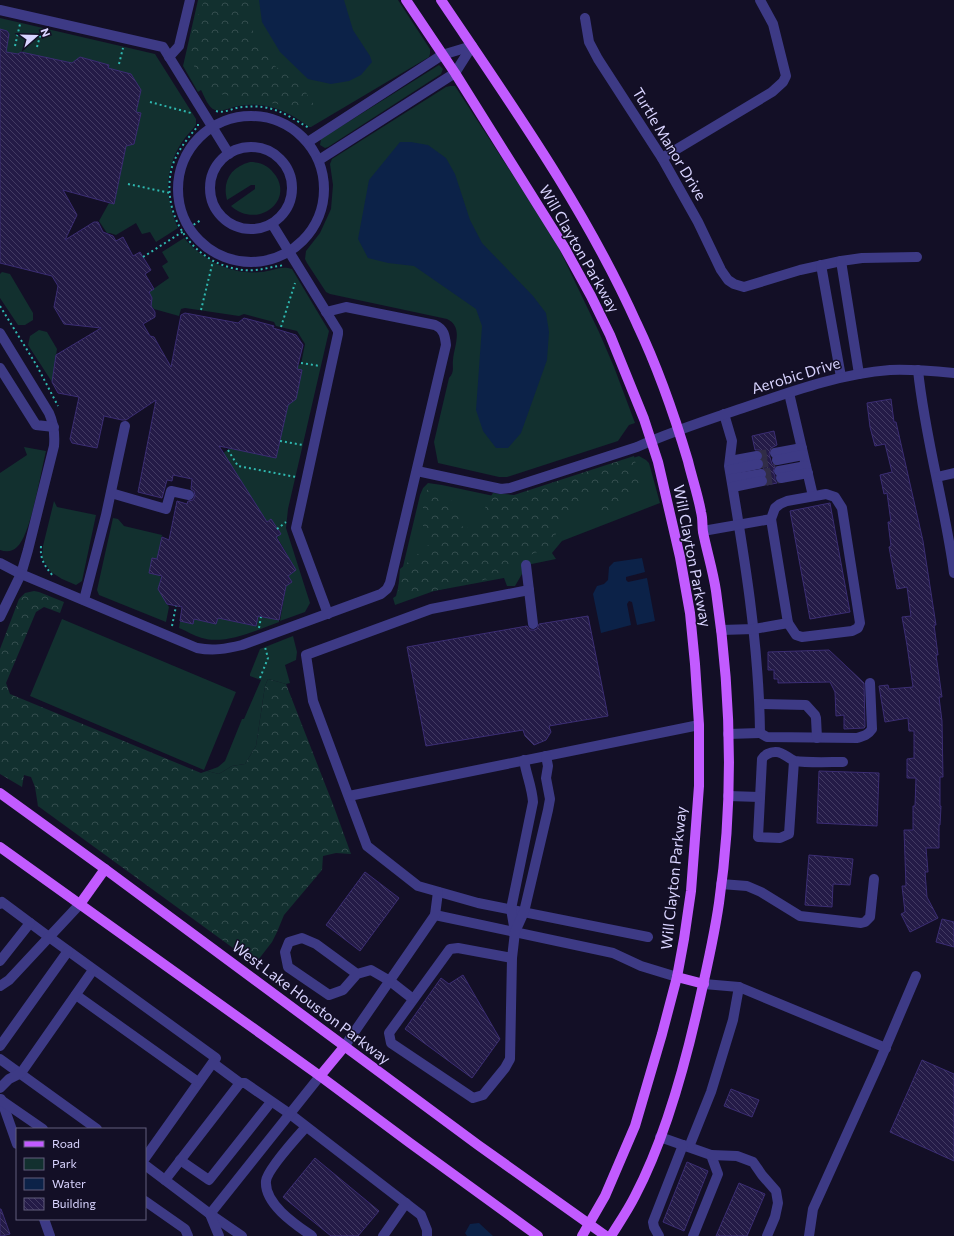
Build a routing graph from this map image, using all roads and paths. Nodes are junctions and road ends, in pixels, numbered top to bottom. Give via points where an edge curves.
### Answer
1 (190, 0) edge
2 (406, 0) edge
3 (441, 0) edge
4 (760, 0) edge
5 (0, 10) edge
6 (585, 18) dead end
7 (20, 21) dead end
8 (42, 26) dead end
9 (124, 45) dead end
10 (15, 46) dead end
11 (472, 46) junction
12 (37, 48) dead end
13 (442, 55) junction
14 (169, 57) junction
15 (119, 64) dead end
16 (455, 73) junction
17 (193, 96) junction
18 (150, 102) dead end
19 (212, 110) dead end
20 (198, 120) dead end
21 (212, 127) junction
22 (314, 127) dead end
23 (308, 142) junction
24 (229, 154) junction
25 (662, 158) junction
26 (319, 160) junction
27 (128, 184) dead end
28 (170, 193) junction
29 (201, 220) dead end
30 (272, 224) junction
31 (186, 230) junction
32 (289, 252) junction
33 (143, 257) dead end
34 (917, 257) dead end
35 (213, 261) junction
36 (841, 261) junction
37 (821, 265) junction
38 (292, 267) dead end
39 (296, 281) dead end
40 (0, 306) edge
41 (201, 310) dead end
42 (326, 312) junction
43 (281, 328) dead end
44 (0, 333) edge
45 (301, 363) dead end
46 (0, 368) edge
47 (331, 368) junction
48 (918, 370) junction
49 (954, 373) edge
50 (859, 374) junction
51 (841, 378) junction
52 (789, 392) junction
53 (60, 410) dead end
54 (724, 414) junction
55 (125, 426) dead end
56 (54, 427) junction
57 (679, 431) junction
58 (651, 440) junction
59 (280, 441) dead end
60 (305, 446) dead end
61 (228, 450) dead end
62 (803, 452) junction
63 (807, 469) junction
64 (417, 471) junction
65 (954, 473) edge
66 (731, 474) junction
67 (298, 477) dead end
68 (937, 477) junction
69 (111, 493) junction
70 (189, 495) dead end
71 (813, 496) junction
72 (771, 519) junction
73 (739, 524) junction
74 (277, 528) dead end
75 (287, 528) dead end
76 (703, 531) junction
77 (41, 543) dead end
78 (0, 563) edge
79 (526, 565) dead end
80 (954, 573) edge
81 (21, 574) junction
82 (53, 576) dead end
83 (529, 590) junction
84 (84, 600) junction
85 (176, 606) dead end
86 (328, 614) junction
87 (0, 617) edge
88 (788, 623) junction
89 (534, 624) dead end
90 (167, 625) dead end
91 (754, 629) junction
92 (721, 630) junction
93 (870, 683) dead end
94 (760, 704) junction
95 (699, 724) junction
96 (760, 733) junction
97 (728, 734) junction
98 (817, 738) junction
99 (546, 756) junction
100 (524, 760) junction
101 (794, 761) junction
102 (843, 762) dead end
103 (0, 793) edge
104 (349, 796) junction
105 (728, 796) junction
106 (760, 797) junction
107 (0, 847) edge
108 (105, 869) junction
109 (874, 879) dead end
110 (721, 884) junction
111 (438, 892) junction
112 (1, 903) edge
113 (80, 904) junction
114 (510, 910) junction
115 (524, 912) junction
116 (435, 915) junction
117 (30, 923) junction
118 (515, 932) junction
119 (648, 937) dead end
120 (49, 938) junction
121 (68, 951) junction
122 (512, 958) junction
123 (0, 961) edge
124 (93, 970) junction
125 (357, 974) junction
126 (916, 976) dead end
127 (677, 977) junction
128 (390, 981) junction
129 (704, 984) junction
130 (0, 986) edge
131 (739, 987) junction
132 (76, 995) junction
133 (414, 999) junction
134 (0, 1046) edge
135 (344, 1047) junction
136 (886, 1048) junction
137 (0, 1058) edge
138 (213, 1063) junction
139 (21, 1073) junction
140 (320, 1076) junction
141 (198, 1082) junction
142 (240, 1083) junction
143 (0, 1088) edge
144 (1, 1098) edge
145 (271, 1102) junction
146 (290, 1114) junction
147 (306, 1127) junction
148 (42, 1128) edge
149 (95, 1128) edge
150 (660, 1137) junction
151 (16, 1141) edge
152 (686, 1146) junction
153 (711, 1155) junction
154 (146, 1157) edge
155 (180, 1160) junction
156 (146, 1166) edge
157 (165, 1180) junction
158 (146, 1202) edge
159 (406, 1203) junction
160 (210, 1214) junction
161 (44, 1220) edge
162 (590, 1224) junction
163 (50, 1236) edge
164 (188, 1236) edge
165 (219, 1236) edge
166 (242, 1236) edge
167 (312, 1236) edge
168 (383, 1236) edge
169 (427, 1236) edge
170 (538, 1236) edge
171 (582, 1236) edge
172 (606, 1236) edge
173 (611, 1236) edge
174 (659, 1236) edge
175 (693, 1236) edge
176 (767, 1236) edge
177 (808, 1236) edge

1 - 14 street via 179,46
2 - 13 main road, Will Clayton Parkway
3 - 11 main road, Will Clayton Parkway
4 - 25 street via 773,24 786,76 783,82 772,92
5 - 14 street via 163,47
6 - 25 street, Turtle Manor Drive via 589,42 598,59
7 - 10 path
8 - 12 path
9 - 15 path
11 - 13 street
11 - 16 street
11 - 57 main road, Will Clayton Parkway via 603,252 639,327
13 - 16 main road, Will Clayton Parkway
13 - 23 street
14 - 17 street
16 - 26 street
16 - 58 main road, Will Clayton Parkway via 564,247 591,296 613,342
17 - 18 path via 187,100 195,114
17 - 21 street
19 - 22 path via 222,112 256,106 273,109 309,128
20 - 28 path via 198,126 175,159
21 - 23 street via 233,117 262,116 290,126
21 - 24 street
21 - 31 street via 192,145 180,169 178,196
23 - 26 street
24 - 30 street via 219,164 213,176 211,190 217,210 226,220 238,227 259,228
24 - 30 street via 241,149 266,150 278,157 286,167 292,186 291,198 282,216
25 - 37 street, Turtle Manor Drive via 728,280 744,287
26 - 32 street via 325,189 319,219 301,243
27 - 28 path
28 - 31 path via 178,224
29 - 31 path
30 - 32 street
31 - 32 street via 212,252 237,261 264,262
31 - 33 path
31 - 35 path via 195,249
32 - 42 street
34 - 36 street
35 - 38 path via 237,269 258,271 284,265
35 - 41 path
36 - 37 street
36 - 50 street
37 - 51 street
39 - 43 path
40 - 53 path via 37,366
42 - 47 street via 338,334
42 - 64 street via 346,307 435,325 443,332 446,345
44 - 56 street via 49,413
45 - 47 path
46 - 56 street via 36,425
47 - 86 street via 296,528
48 - 49 street, Aerobic Drive
48 - 50 street, Aerobic Drive
48 - 68 street via 927,435
50 - 51 street, Aerobic Drive
51 - 52 street, Aerobic Drive
52 - 54 street, Aerobic Drive
52 - 62 street
54 - 57 street, Aerobic Drive
54 - 66 street via 732,441
55 - 69 street
56 - 81 street via 54,446
57 - 58 street, Aerobic Drive
57 - 76 main road, Will Clayton Parkway via 702,514
58 - 64 street, Aerobic Drive via 637,447 510,488 501,489
58 - 95 main road, Will Clayton Parkway via 680,557 690,613
59 - 60 path
61 - 67 path via 238,466
62 - 63 street
62 - 63 street via 778,465
63 - 71 street
64 - 86 street via 387,589 377,596
65 - 68 street
66 - 66 street via 759,469
66 - 73 street
68 - 80 street
69 - 70 street via 166,509 171,491
69 - 84 street
71 - 72 street via 780,504 775,508
71 - 88 street via 826,494 835,497 842,508 860,623 858,628 852,631 802,637 796,635
72 - 73 street
72 - 88 street
73 - 76 street
73 - 91 street
74 - 75 path via 288,522
76 - 92 main road, Will Clayton Parkway
77 - 82 path via 40,556
78 - 81 street
79 - 83 street
81 - 84 street
81 - 87 street
83 - 89 street
83 - 104 street via 431,609 306,655 313,701
84 - 86 street via 197,648 208,650 242,645
85 - 90 path via 172,628
88 - 91 street
91 - 92 street
91 - 94 street
92 - 97 main road, Will Clayton Parkway
93 - 98 street via 872,729 868,734 858,738
94 - 96 street
94 - 98 street via 806,704 816,718
95 - 99 street
95 - 127 main road, Will Clayton Parkway via 699,786 695,842 689,904
96 - 97 street
96 - 98 street via 766,737
97 - 105 main road, Will Clayton Parkway
99 - 100 street
99 - 115 street via 546,778 550,799
100 - 104 street
100 - 114 street via 533,802
101 - 102 street
101 - 106 street via 777,751 763,756
101 - 106 street via 789,834 780,838 758,837
103 - 108 main road, West Lake Houston Parkway
104 - 111 street via 367,846 418,886
105 - 106 street
105 - 110 main road, Will Clayton Parkway
107 - 113 main road
108 - 113 main road
108 - 135 main road, West Lake Houston Parkway
109 - 110 street via 870,917 861,923 800,916 747,886
110 - 129 main road, Will Clayton Parkway via 714,938
111 - 114 street
111 - 116 street
112 - 117 street
113 - 120 street
113 - 140 main road
114 - 115 street
114 - 118 street
115 - 118 street
115 - 119 street
116 - 118 street
116 - 128 street
117 - 120 street
117 - 123 street
118 - 122 street
118 - 127 street via 613,953 641,966
120 - 121 street
120 - 130 street
121 - 124 street
121 - 134 street
122 - 133 street via 458,948 450,949
122 - 133 street via 510,1059 484,1095 473,1098 392,1043 389,1033
124 - 132 street
124 - 138 street via 216,1058
125 - 125 street via 343,990 329,995 288,967 285,952 289,942 302,938 316,944
125 - 128 street via 371,970
126 - 136 street
127 - 129 main road
127 - 162 main road, Will Clayton Parkway via 635,1126
128 - 133 street
128 - 135 street
129 - 131 street
129 - 150 main road, Will Clayton Parkway via 684,1062
131 - 136 street
131 - 152 street via 733,1020 711,1092
132 - 139 street
132 - 141 street
135 - 140 main road
135 - 162 main road, West Lake Houston Parkway
136 - 177 street via 813,1208
137 - 139 street
138 - 141 street
138 - 142 street
139 - 143 street via 9,1079
139 - 149 street
140 - 146 street
140 - 170 main road
141 - 154 street
142 - 145 street
142 - 155 street
144 - 148 street
144 - 151 street
145 - 146 street
145 - 155 street via 208,1180
146 - 147 street
146 - 160 street
147 - 159 street
147 - 167 street via 273,1168 266,1181 268,1193 278,1208 288,1219
150 - 152 street
150 - 173 main road, Will Clayton Parkway via 635,1196
152 - 153 street
152 - 174 street via 653,1222
153 - 175 street via 718,1174
153 - 176 street via 737,1156 753,1162 776,1191 778,1203
155 - 157 street
156 - 157 street
157 - 160 street
158 - 164 street via 185,1229
159 - 168 street
159 - 169 street via 421,1215
160 - 165 street
160 - 166 street
161 - 163 street
162 - 171 main road, Will Clayton Parkway
162 - 172 main road, West Lake Houston Parkway

